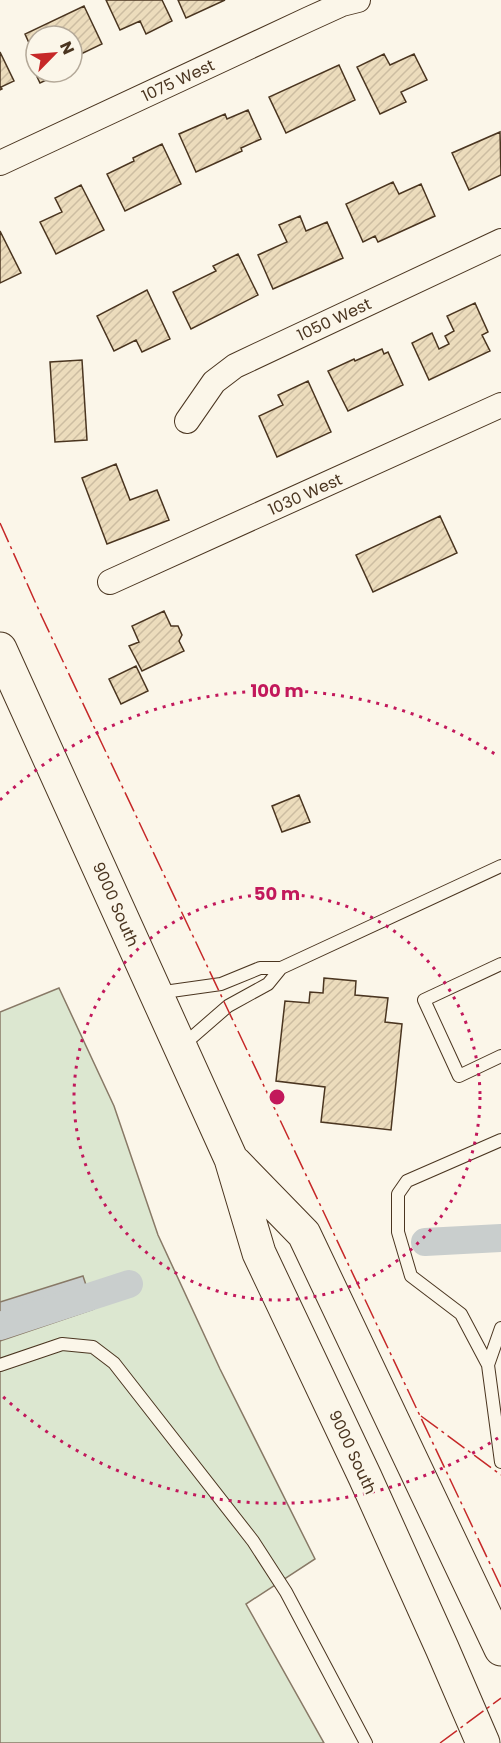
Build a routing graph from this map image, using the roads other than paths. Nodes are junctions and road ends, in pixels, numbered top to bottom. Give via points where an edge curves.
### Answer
1 (358, 0) edge
2 (0, 163) edge
3 (501, 241) edge
4 (501, 405) edge
5 (187, 421) dead end
6 (110, 582) dead end
7 (0, 649) edge
8 (501, 866) edge
9 (501, 964) edge
10 (281, 968) junction
11 (157, 993) junction
12 (182, 1046) junction
13 (501, 1056) edge
14 (501, 1140) edge
15 (231, 1159) junction
16 (501, 1328) edge
17 (0, 1365) edge
18 (488, 1365) junction
19 (501, 1462) edge
20 (501, 1649) edge
21 (366, 1743) edge
22 (483, 1743) edge

1 - 2 street, 1075 West via 309,19
3 - 5 street, 1050 West via 236,366 214,382
4 - 6 street, 1030 West
7 - 11 main road, 9000 South
8 - 10 lane
9 - 13 lane via 423,1000 459,1076
10 - 11 lane via 260,968 221,984
10 - 12 lane via 268,984 239,998
11 - 12 main road, 9000 South
12 - 15 main road, 9000 South
14 - 18 lane via 407,1181 398,1194 398,1232 411,1276 461,1314
15 - 20 main road, 9000 South via 304,1234
15 - 22 main road, 9000 South via 259,1253 365,1477
16 - 18 lane
17 - 21 lane via 62,1344 93,1347 114,1362 253,1540 286,1592
18 - 19 lane

